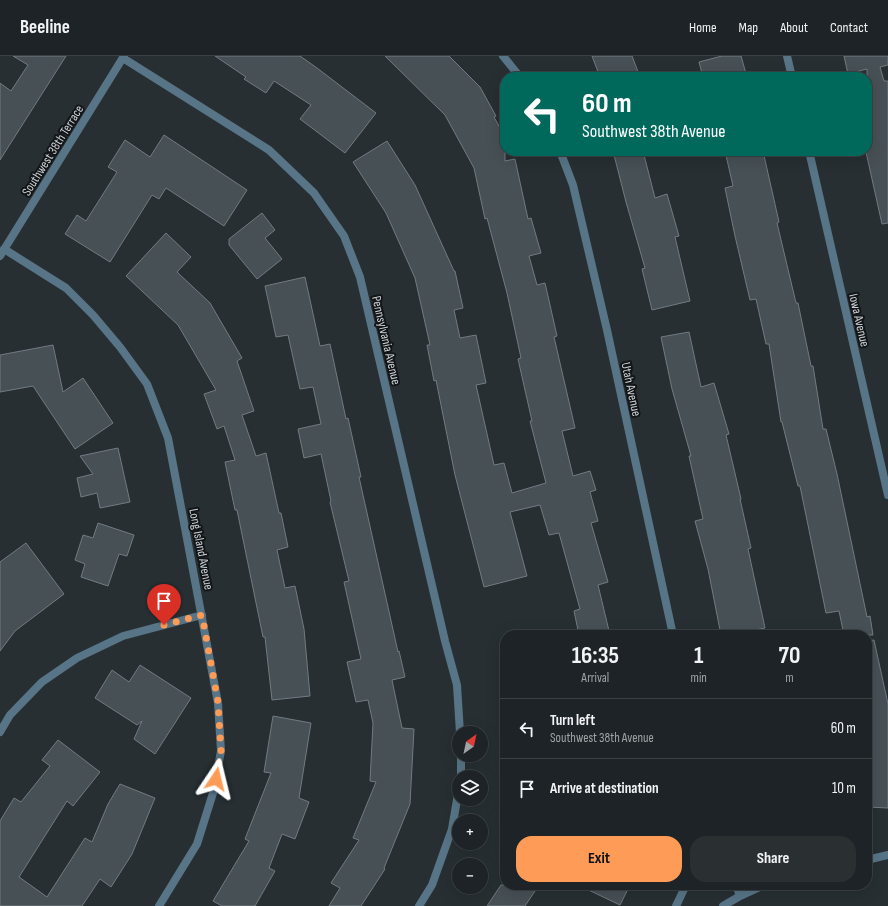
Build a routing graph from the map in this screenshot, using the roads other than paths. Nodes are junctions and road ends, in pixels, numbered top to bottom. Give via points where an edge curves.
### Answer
1 (503, 56) edge
2 (787, 56) edge
3 (123, 57) edge
4 (516, 72) edge
5 (791, 72) edge
6 (562, 156) edge
7 (810, 156) edge
8 (2, 252) edge
9 (888, 495) edge
10 (202, 615) junction
11 (672, 630) edge
12 (460, 726) edge
13 (0, 732) edge
14 (456, 806) edge
15 (888, 855) edge
16 (872, 859) edge
17 (684, 890) edge
18 (738, 890) edge
19 (753, 890) edge
20 (740, 896) junction
21 (159, 906) edge
22 (419, 906) edge
23 (676, 906) edge
24 (723, 906) edge

1 - 4 street
2 - 5 street
3 - 8 street, Southwest 38th Terrace
3 - 12 street, Pennsylvania Avenue via 269,150 314,193 344,236 360,277 457,685
6 - 11 street, Utah Avenue via 573,185 607,330
7 - 9 street, Iowa Avenue
8 - 10 street, Long Island Avenue via 66,288 120,347 146,384 168,438
10 - 13 street via 123,636 77,658 42,682 10,715
10 - 21 street, Long Island Avenue via 218,702 221,751 213,794 197,844
14 - 22 street via 452,829 432,885
15 - 16 street
17 - 23 street
18 - 20 street
19 - 20 street
20 - 24 street

